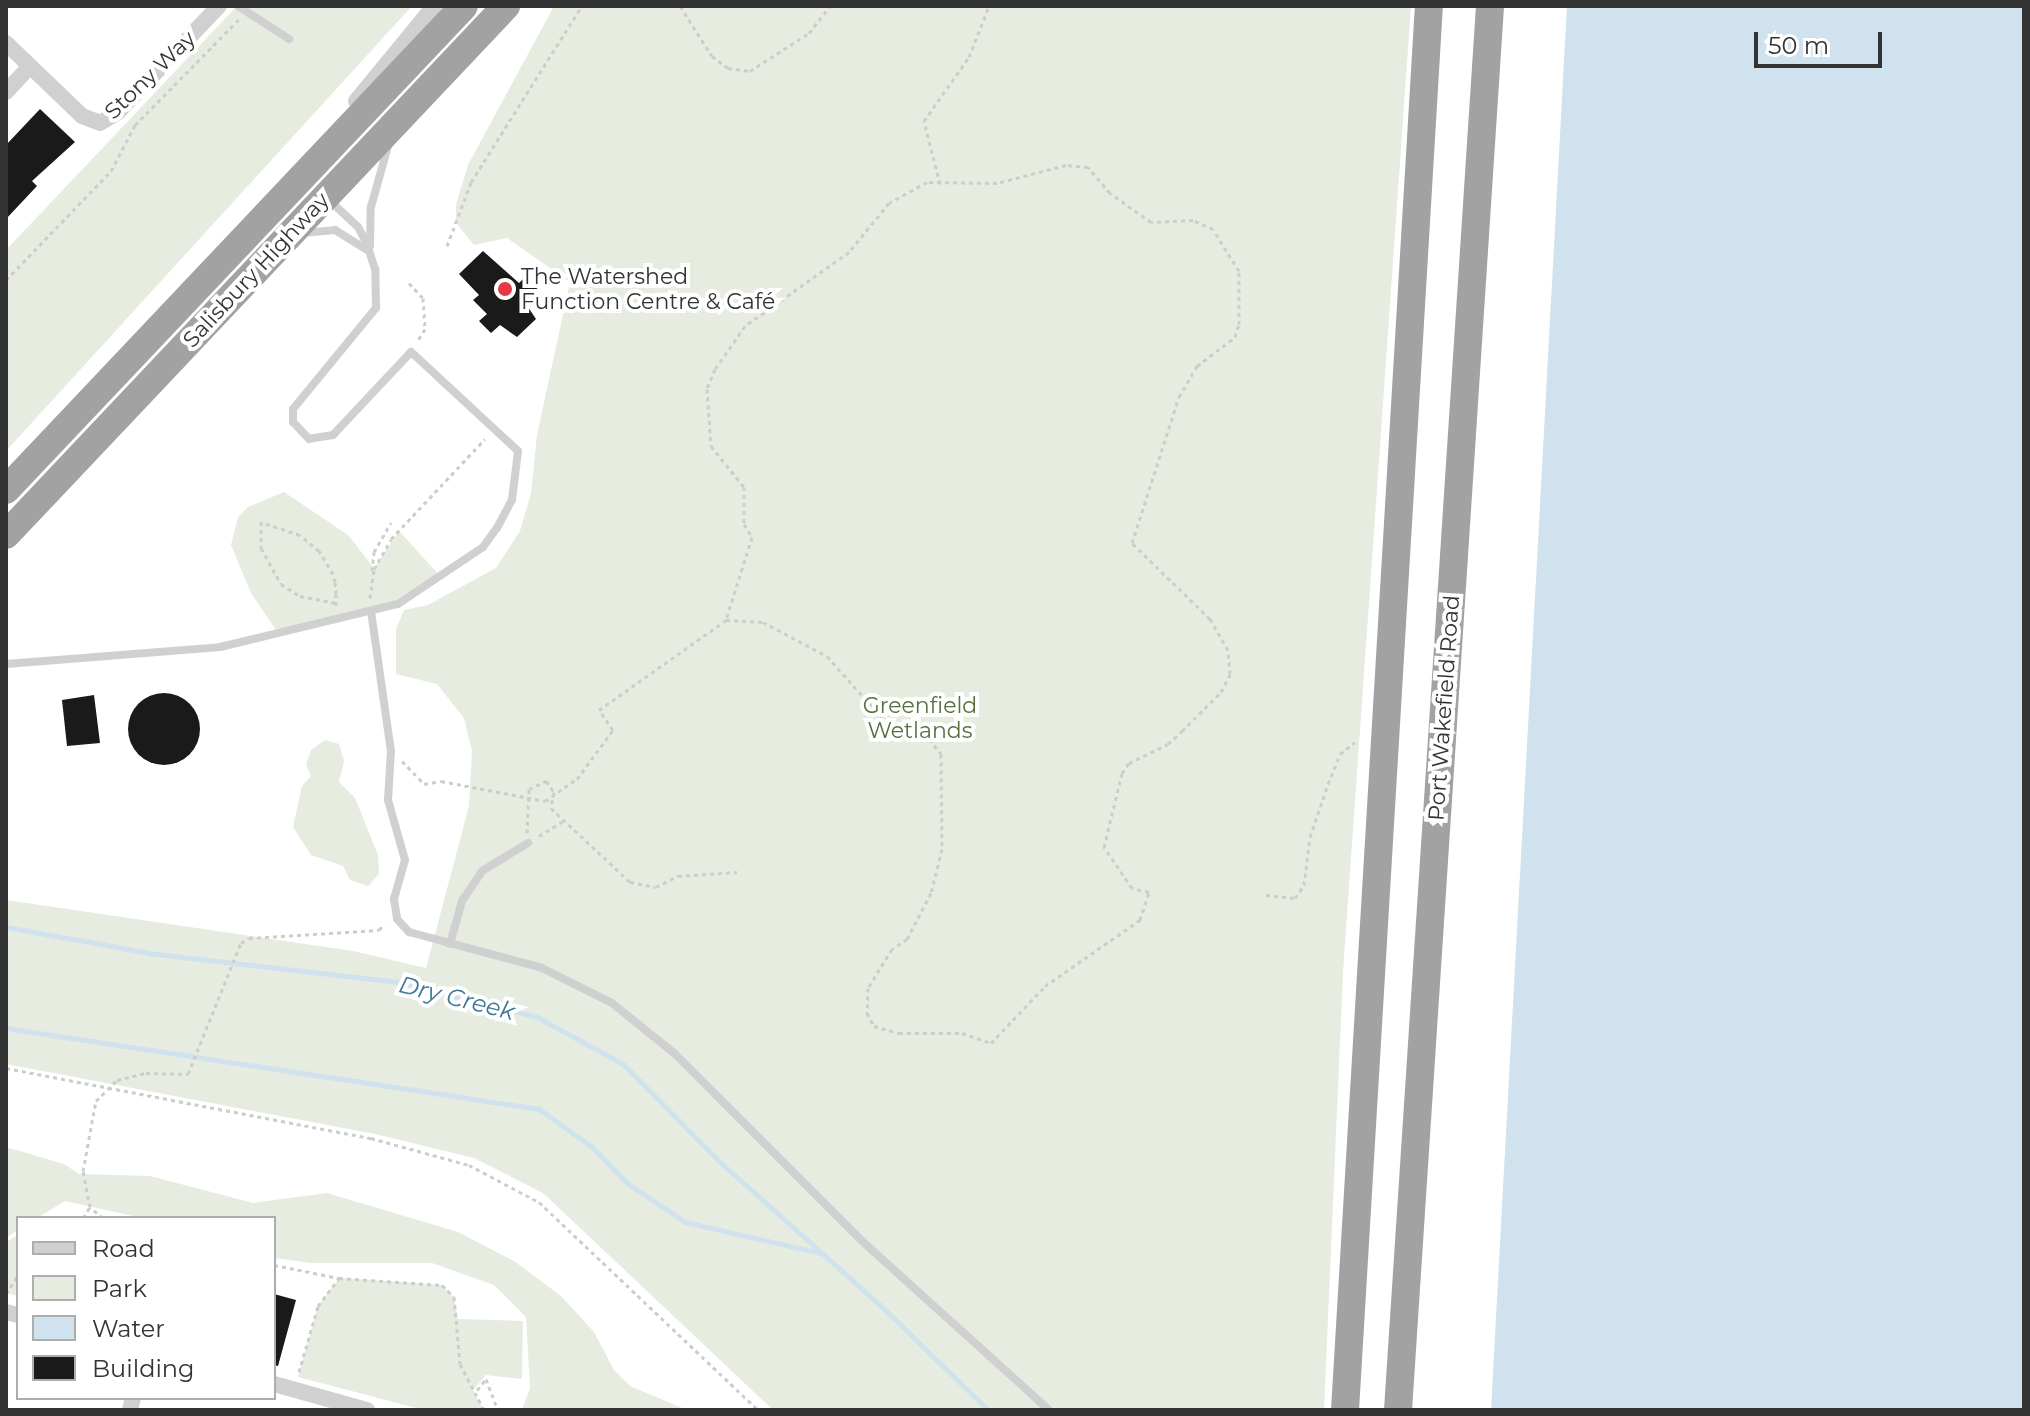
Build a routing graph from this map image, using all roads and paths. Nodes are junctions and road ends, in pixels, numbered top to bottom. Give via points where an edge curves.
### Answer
1 (219, 6) edge
2 (434, 6) edge
3 (464, 6) edge
4 (506, 6) edge
5 (582, 6) edge
6 (680, 6) edge
7 (830, 6) edge
8 (989, 6) edge
9 (1429, 6) edge
10 (1490, 6) edge
11 (242, 9) edge
12 (289, 39) dead end
13 (6, 43) edge
14 (30, 66) junction
15 (6, 92) edge
16 (402, 116) junction
17 (303, 173) junction
18 (940, 184) junction
19 (325, 197) junction
20 (287, 237) junction
21 (447, 246) dead end
22 (370, 252) junction
23 (6, 280) edge
24 (409, 283) dead end
25 (411, 352) junction
26 (496, 428) junction
27 (6, 490) edge
28 (391, 523) dead end
29 (6, 535) edge
30 (372, 581) junction
31 (336, 603) junction
32 (371, 611) junction
33 (333, 620) junction
34 (726, 620) junction
35 (6, 664) edge
36 (1355, 742) dead end
37 (391, 751) junction
38 (554, 796) junction
39 (526, 798) junction
40 (563, 821) junction
41 (528, 843) junction
42 (737, 872) dead end
43 (1266, 895) dead end
44 (394, 899) junction
45 (450, 944) junction
46 (6, 1068) edge
47 (106, 1088) junction
48 (90, 1207) junction
49 (84, 1216) edge
50 (101, 1216) edge
51 (276, 1265) edge
52 (339, 1278) junction
53 (276, 1385) edge
54 (293, 1390) junction
55 (476, 1391) junction
56 (367, 1410) edge
57 (484, 1410) edge
58 (498, 1410) edge
59 (758, 1410) edge
60 (1049, 1410) edge
61 (1345, 1410) edge
62 (1398, 1410) edge

1 - 14 street, Stony Way via 105,122 82,116
2 - 17 street via 328,132
3 - 17 highway, Salisbury Highway
4 - 16 highway, Salisbury Highway
5 - 21 path via 471,182
6 - 7 path via 712,56 728,68 750,71 809,33
8 - 18 path via 969,57 924,121
9 - 61 highway
10 - 62 highway, Port Wakefield Road
11 - 12 lane
11 - 23 path via 135,125 111,171
13 - 14 street, Stony Way
14 - 15 street
16 - 19 highway, Salisbury Highway
16 - 22 lane via 376,179
17 - 19 highway
17 - 27 highway, Salisbury Highway
18 - 34 path via 912,186 876,215 849,252 745,326 707,389 711,446 747,495 744,524 752,537
18 - 34 path via 997,183 1039,170 1088,167 1110,193 1151,222 1193,220 1213,229 1239,271 1235,337 1197,366 1179,397 1132,543 1210,619 1228,650 1230,674 1221,692 1168,744 1129,763 1111,805 1104,847 1132,888 1149,892 1140,920 1033,996 991,1043 962,1033 899,1033 874,1026 867,1013 868,988 913,927 931,893 942,849 941,754 929,739 893,730 827,656 763,622
19 - 20 highway, Salisbury Highway
19 - 22 lane via 358,227
20 - 22 lane via 335,230
20 - 29 highway, Salisbury Highway
22 - 25 lane via 376,308 293,409 299,432 309,439 333,435
24 - 25 path via 423,298 425,329
25 - 26 lane
26 - 30 path via 391,539
26 - 32 lane via 518,451 512,500 497,528 483,547 442,578 398,604
28 - 30 path via 374,552
30 - 32 path
31 - 31 path via 333,574 319,551 300,535 261,522 261,548 281,584 300,596
31 - 33 path
32 - 33 lane
32 - 37 lane
33 - 35 lane via 220,647
34 - 38 path via 599,710 613,730 577,779
36 - 43 path via 1340,754 1328,784 1310,837 1304,885 1295,898
37 - 39 path via 424,784 453,783
37 - 44 lane via 388,800 405,860
38 - 39 path
38 - 39 path via 553,788 539,781
38 - 40 path via 551,808
39 - 41 path
40 - 41 path
40 - 42 path via 615,870 644,887 678,876
41 - 45 lane via 482,871 462,901
44 - 45 lane via 397,919 409,932
44 - 47 path via 379,930 249,938 241,943 188,1074 146,1073
45 - 60 lane via 582,985 637,1022 862,1241
46 - 47 path
47 - 48 path via 91,1114 83,1171
47 - 59 path via 371,1138 469,1165 539,1202
48 - 49 path
48 - 50 path
51 - 52 path
52 - 54 path via 318,1306
52 - 55 path via 442,1285 449,1290 458,1319 460,1364
53 - 54 street
54 - 56 street
55 - 57 path
55 - 58 path via 486,1379

